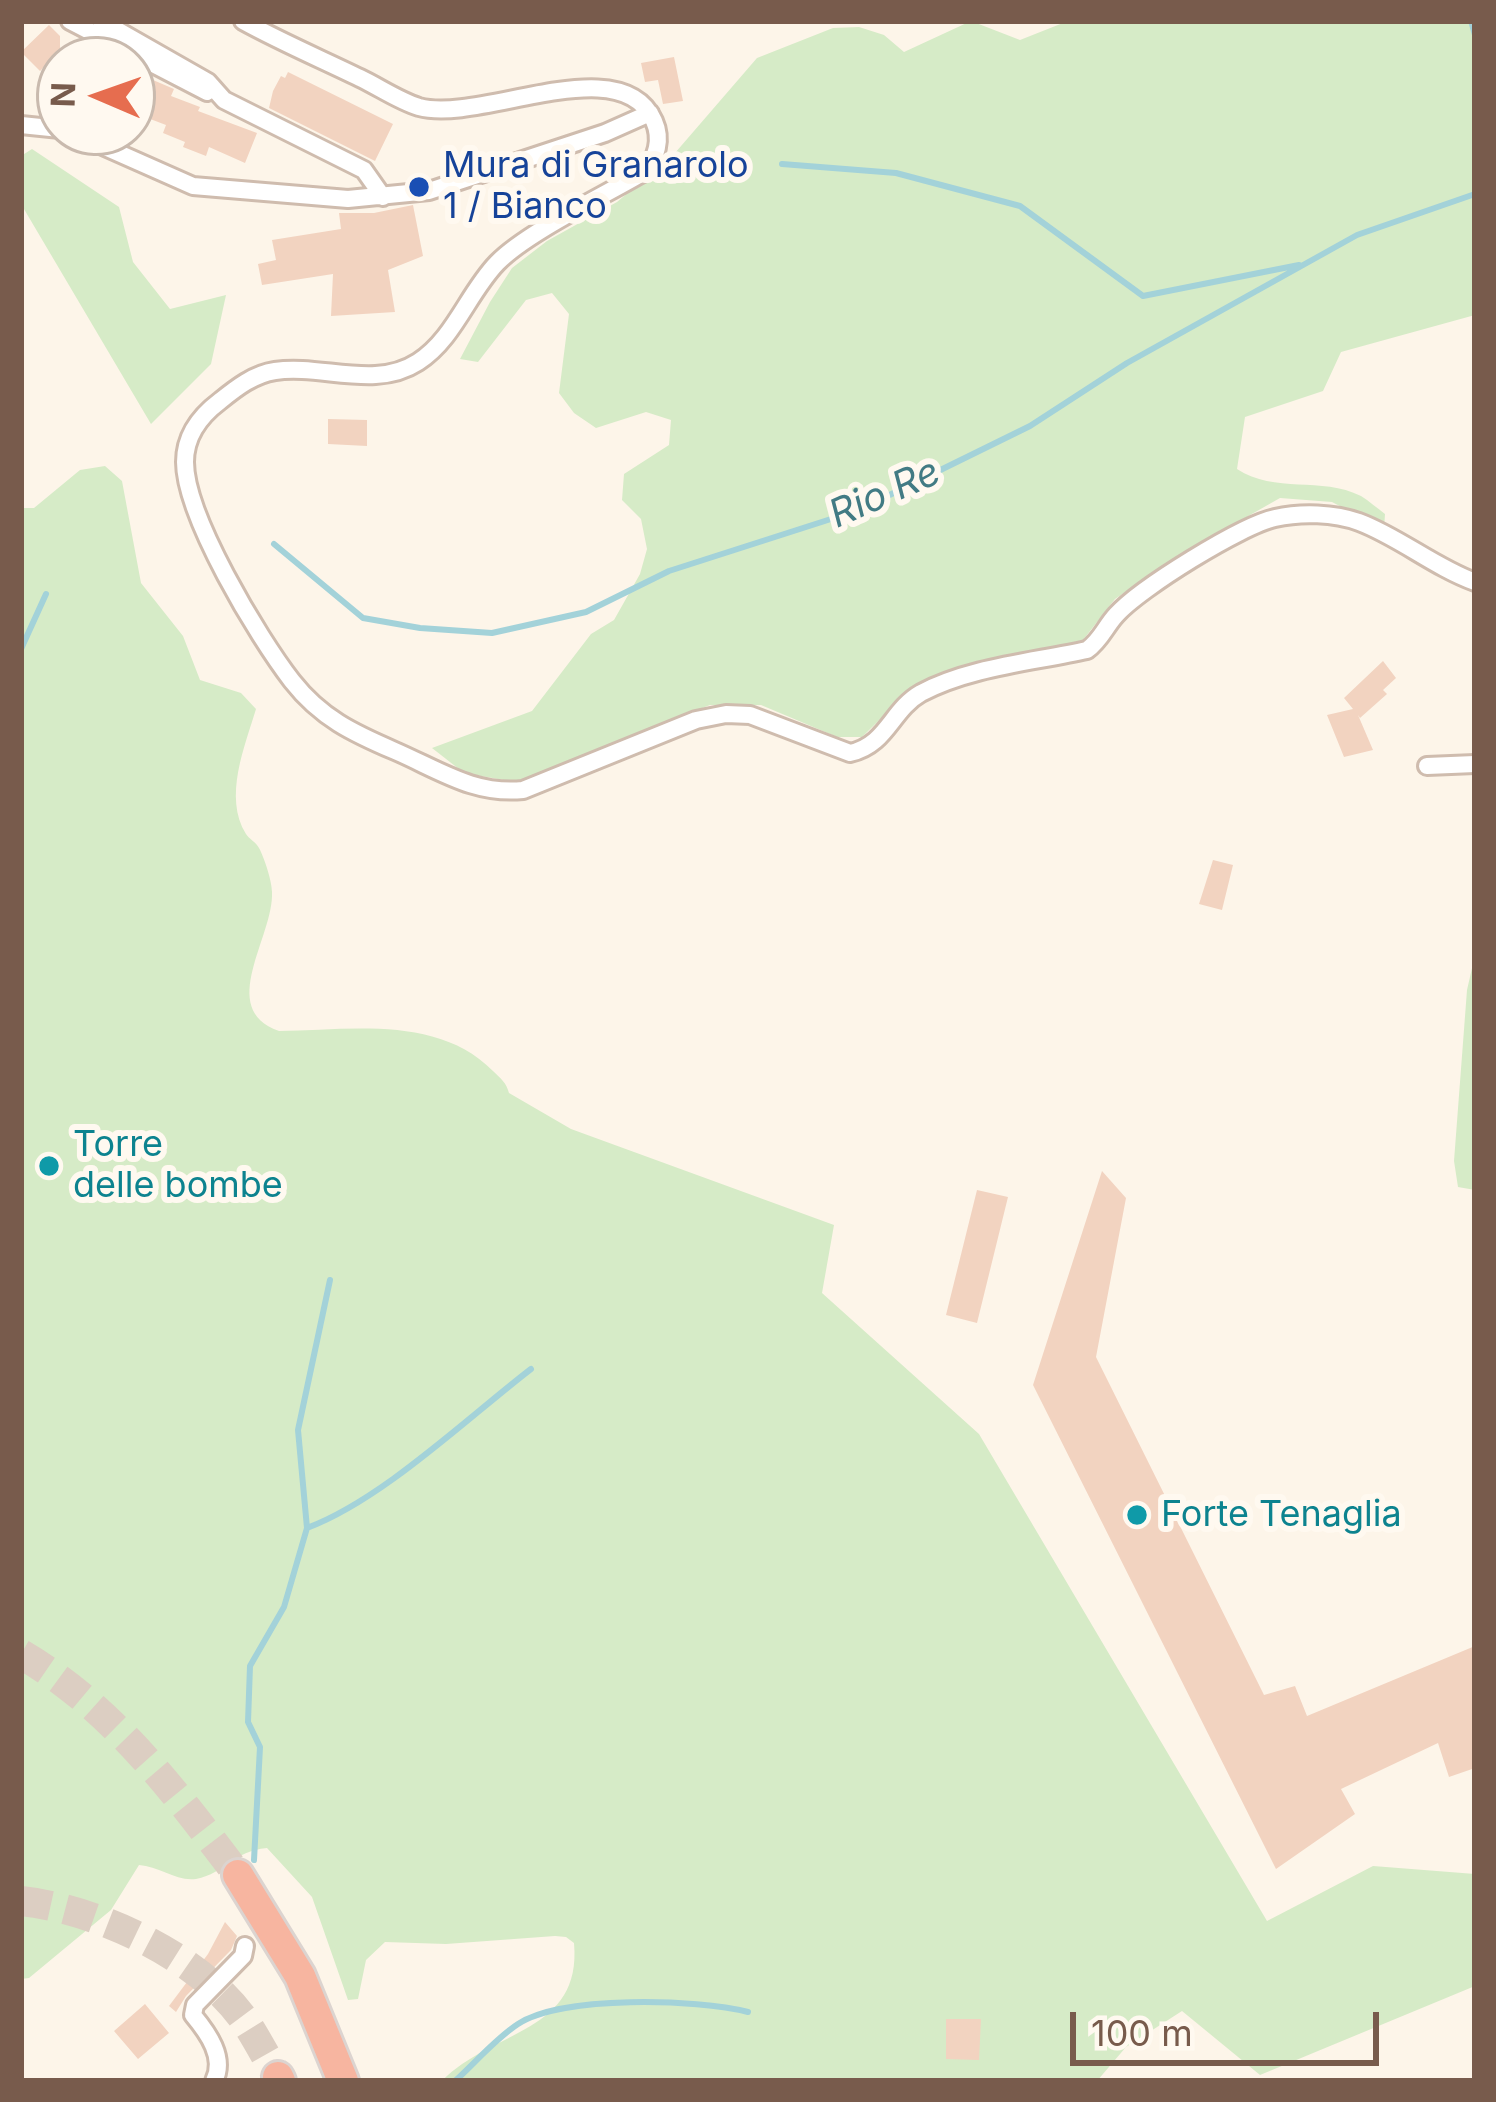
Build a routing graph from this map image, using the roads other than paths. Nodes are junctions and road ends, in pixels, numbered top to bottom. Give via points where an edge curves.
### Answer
1 (70, 21) edge
2 (101, 21) edge
3 (243, 21) edge
4 (224, 100) junction
5 (650, 113) junction
6 (125, 156) edge
7 (383, 197) junction
8 (1475, 582) edge
9 (1475, 764) edge
10 (1427, 766) dead end
11 (238, 1875) tunnel mouth
12 (245, 1946) dead end
13 (214, 2081) edge
14 (343, 2081) edge

1 - 4 street
2 - 4 street via 208,82
3 - 5 street via 420,107 470,109 594,87 632,96
4 - 7 street via 364,170
5 - 7 street via 429,191
5 - 8 street via 658,141 652,164 499,260 415,364 360,376 262,374 210,408 191,434 188,480 220,563 286,674 361,739 469,786 505,792 726,714 850,753 866,750 921,693 1087,650 1156,584 1247,529 1291,515 1362,524
6 - 7 street via 193,186
9 - 10 street
11 - 14 highway via 300,1976
12 - 13 street via 195,2005 218,2057

